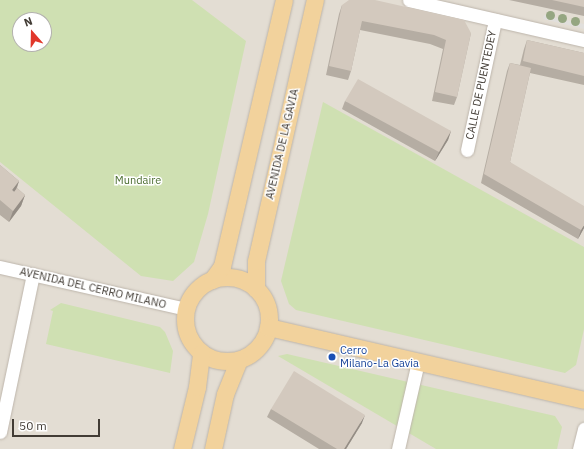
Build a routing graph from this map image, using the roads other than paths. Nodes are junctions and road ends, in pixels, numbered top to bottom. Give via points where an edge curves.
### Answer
1 (284, 0) edge
2 (315, 0) edge
3 (409, 0) edge
4 (495, 20) junction
5 (584, 40) edge
6 (467, 150) dead end
7 (0, 267) edge
8 (33, 274) junction
9 (212, 280) junction
10 (256, 289) junction
11 (186, 309) junction
12 (268, 327) junction
13 (201, 353) junction
14 (239, 360) junction
15 (418, 362) junction
16 (584, 400) edge
17 (584, 429) edge
18 (0, 432) edge
19 (182, 449) edge
20 (213, 449) edge
21 (398, 449) edge
22 (579, 449) edge

1 - 9 main road via 227,248 222,266
2 - 10 main road, AVENIDA DE LA GAVIA via 256,261
3 - 4 street, CALLE DE PUENTEDEY
4 - 5 street, CALLE DE PUENTEDEY
4 - 6 street, CALLE DE PUENTEDEY
7 - 8 street, AVENIDA DEL CERRO MILANO
8 - 11 street, AVENIDA DEL CERRO MILANO
8 - 18 street
9 - 10 main road via 235,279
9 - 11 main road via 192,295
10 - 12 main road via 267,306
11 - 13 main road via 185,324 190,340
12 - 14 main road via 263,341 252,353
12 - 15 main road
13 - 14 main road via 226,362
13 - 19 main road via 197,388
14 - 20 main road via 225,394
15 - 16 main road
15 - 21 street
17 - 22 street

